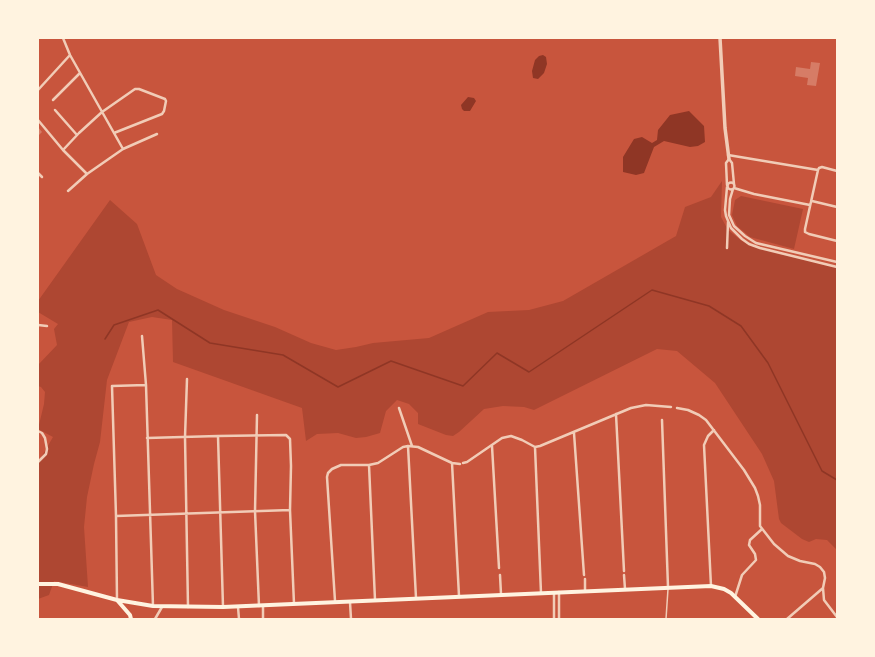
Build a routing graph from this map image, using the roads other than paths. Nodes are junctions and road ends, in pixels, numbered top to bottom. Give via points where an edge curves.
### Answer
1 (63, 38) edge
2 (720, 38) edge
3 (70, 55) junction
4 (80, 73) junction
5 (38, 90) edge
6 (53, 100) dead end
7 (55, 110) dead end
8 (102, 112) junction
9 (38, 120) edge
10 (114, 133) junction
11 (157, 134) dead end
12 (77, 135) junction
13 (123, 149) junction
14 (63, 150) junction
15 (728, 157) junction
16 (818, 170) junction
17 (837, 171) edge
18 (38, 173) edge
19 (87, 174) junction
20 (42, 177) dead end
21 (734, 184) junction
22 (727, 186) junction
23 (734, 189) junction
24 (68, 191) dead end
25 (812, 200) junction
26 (810, 205) junction
27 (837, 207) edge
28 (728, 222) junction
29 (837, 241) edge
30 (727, 248) dead end
31 (837, 262) edge
32 (837, 266) edge
33 (38, 325) edge
34 (47, 326) dead end
35 (142, 336) dead end
36 (187, 379) dead end
37 (146, 385) junction
38 (671, 407) dead end
39 (398, 408) dead end
40 (677, 408) dead end
41 (616, 414) junction
42 (257, 415) dead end
43 (662, 420) dead end
44 (714, 430) junction
45 (38, 431) edge
46 (574, 433) junction
47 (218, 436) junction
48 (257, 436) junction
49 (185, 437) junction
50 (147, 438) junction
51 (492, 445) junction
52 (408, 446) junction
53 (412, 446) junction
54 (535, 447) junction
55 (38, 462) edge
56 (452, 463) junction
57 (369, 465) junction
58 (290, 510) junction
59 (255, 511) junction
60 (221, 513) junction
61 (186, 514) junction
62 (150, 515) junction
63 (116, 516) junction
64 (762, 529) junction
65 (499, 568) dead end
66 (624, 571) dead end
67 (500, 575) dead end
68 (584, 575) dead end
69 (624, 575) dead end
70 (585, 579) dead end
71 (38, 584) edge
72 (711, 586) junction
73 (668, 587) junction
74 (823, 588) junction
75 (625, 589) junction
76 (585, 591) junction
77 (559, 592) junction
78 (541, 593) junction
79 (554, 593) junction
80 (501, 594) junction
81 (459, 596) junction
82 (735, 597) junction
83 (416, 598) junction
84 (554, 599) junction
85 (117, 600) junction
86 (375, 600) junction
87 (559, 600) junction
88 (334, 601) junction
89 (350, 601) junction
90 (294, 604) junction
91 (153, 606) junction
92 (162, 606) junction
93 (238, 606) junction
94 (261, 606) junction
95 (188, 607) junction
96 (223, 607) junction
97 (837, 617) edge
98 (131, 619) edge
99 (155, 619) edge
100 (239, 619) edge
101 (264, 619) edge
102 (351, 619) edge
103 (554, 619) edge
104 (559, 619) edge
105 (666, 619) edge
106 (758, 619) edge
107 (787, 619) edge

1 - 3 street
2 - 15 street
3 - 4 street
3 - 5 street
4 - 6 street
4 - 8 street
7 - 12 street
8 - 10 street
8 - 10 street via 139,89 165,99 162,114
8 - 12 street
9 - 14 street
10 - 13 street
11 - 13 street
12 - 14 street
13 - 19 street
14 - 19 street
15 - 16 street
15 - 21 street via 732,163
15 - 22 street
16 - 17 street via 822,167
16 - 25 street
18 - 20 street
19 - 24 street
21 - 22 street via 730,183
21 - 23 street
22 - 23 street via 729,190
22 - 28 street via 725,210
23 - 26 street
23 - 31 street via 730,199 729,215 734,226 744,236 756,243
25 - 26 street
25 - 27 street
26 - 29 street via 805,232
28 - 30 street
28 - 32 street via 736,234 754,247
33 - 34 street
35 - 37 street
36 - 49 street
37 - 50 street
37 - 63 street via 112,386
38 - 41 street via 646,405
39 - 53 street
40 - 44 street via 699,415
41 - 46 street
41 - 66 street
42 - 48 street
43 - 73 street
44 - 64 street via 755,488 760,505
44 - 72 street via 704,445
45 - 55 street via 47,443 46,454
46 - 54 street
46 - 68 street
47 - 48 street
47 - 49 street
47 - 60 street
48 - 58 street via 286,435 290,440
48 - 59 street
49 - 50 street
49 - 61 street
50 - 62 street
51 - 54 street via 502,438 511,436
51 - 56 street via 462,464
51 - 65 street
52 - 53 street
52 - 57 street via 378,463
52 - 83 street
53 - 56 street
54 - 78 street
56 - 81 street
57 - 86 street
57 - 88 street via 337,466 328,473
58 - 59 street
58 - 90 street
59 - 60 street
59 - 94 street
60 - 61 street
60 - 96 street
61 - 62 street
61 - 95 street
62 - 63 street
62 - 91 street
63 - 85 street
64 - 74 street via 788,556 820,567 825,578
64 - 82 street via 750,540 756,560 742,575
67 - 80 street
69 - 75 street
70 - 76 street
71 - 85 main road via 58,584
72 - 73 main road
72 - 82 main road via 724,589
73 - 75 main road
73 - 105 lane
74 - 97 street via 825,603
74 - 107 street
75 - 76 main road
76 - 77 main road
77 - 79 main road
77 - 87 street
78 - 79 main road
78 - 80 main road
79 - 84 street
80 - 81 main road
81 - 83 main road
82 - 106 main road
83 - 86 main road
84 - 87 street
84 - 103 street
85 - 91 main road
85 - 98 main road
86 - 89 main road
87 - 104 street
88 - 89 main road
88 - 90 main road
89 - 102 street
90 - 94 main road
91 - 92 main road
92 - 95 main road
92 - 99 street
93 - 94 main road
93 - 96 main road
93 - 100 street
94 - 101 street
95 - 96 main road

